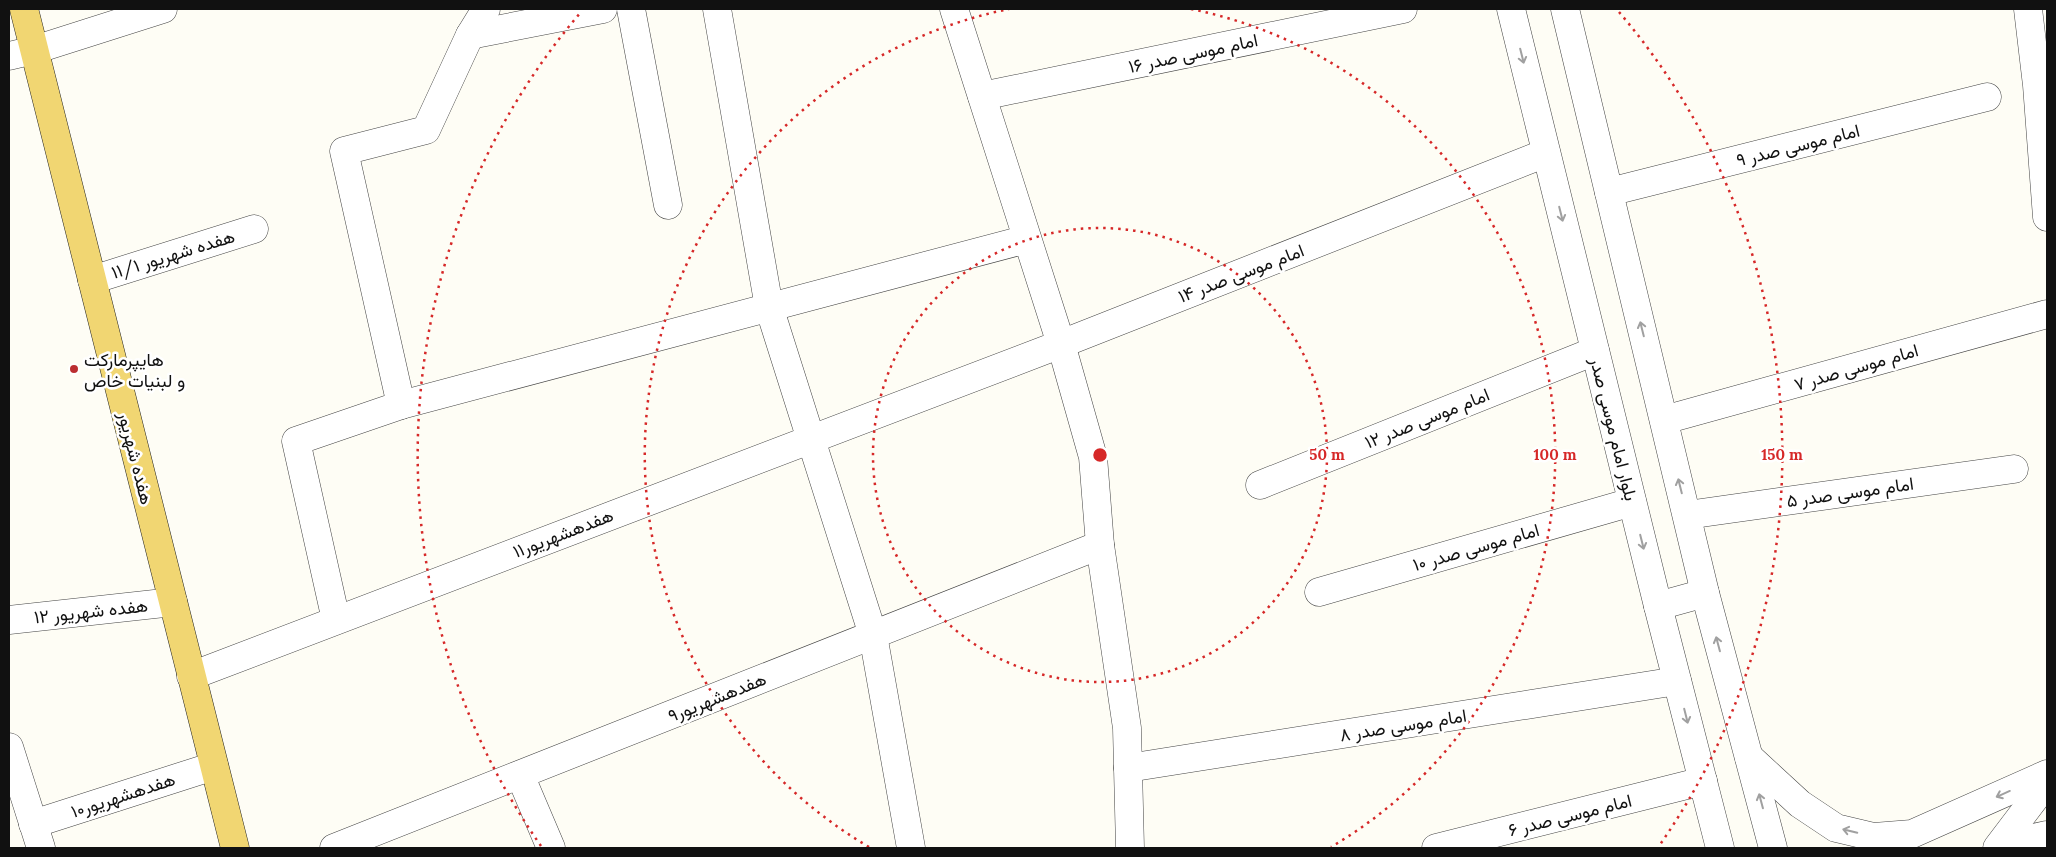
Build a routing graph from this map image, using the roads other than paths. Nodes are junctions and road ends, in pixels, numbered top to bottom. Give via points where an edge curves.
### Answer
1 (24, 9) edge
2 (163, 9) edge
3 (463, 9) edge
4 (486, 9) edge
5 (603, 9) edge
6 (631, 9) edge
7 (717, 9) edge
8 (954, 9) edge
9 (1403, 9) edge
10 (1511, 9) edge
11 (1564, 9) edge
12 (2028, 9) edge
13 (470, 35) junction
14 (21, 53) edge
15 (982, 96) junction
16 (1986, 97) dead end
17 (1546, 153) junction
18 (1609, 192) junction
19 (668, 205) dead end
20 (2047, 217) edge
21 (254, 229) dead end
22 (1027, 239) junction
23 (92, 280) junction
24 (769, 308) junction
25 (2047, 314) edge
26 (1061, 344) junction
27 (1595, 350) junction
28 (936, 391) joint
29 (401, 405) junction
30 (1664, 420) junction
31 (810, 438) junction
32 (2014, 469) dead end
33 (1260, 485) dead end
34 (1632, 502) junction
35 (1687, 515) junction
36 (1100, 545) junction
37 (1319, 592) dead end
38 (1705, 593) junction
39 (172, 602) junction
40 (1658, 606) junction
41 (9, 620) edge
42 (336, 620) junction
43 (873, 635) junction
44 (192, 676) junction
45 (1677, 681) junction
46 (9, 747) edge
47 (1749, 757) junction
48 (214, 766) junction
49 (1128, 768) junction
50 (2047, 774) edge
51 (520, 775) junction
52 (1703, 781) junction
53 (2047, 782) edge
54 (2047, 835) edge
55 (37, 836) edge
56 (1999, 847) edge
57 (235, 848) edge
58 (334, 848) edge
59 (551, 848) edge
60 (911, 848) edge
61 (1130, 848) edge
62 (1436, 848) edge
63 (1720, 848) edge
64 (1773, 848) edge

1 - 14 main road, هفده شهریور
2 - 14 street
3 - 13 street
4 - 13 street
5 - 13 street
6 - 19 street
7 - 24 street
8 - 15 street
9 - 15 street, امام موسی صدر ۱۶
10 -> 17 street, بلوار امام موسی صدر
11 - 18 street
12 - 20 street
13 - 29 street via 426,130 344,151
14 - 23 main road, هفده شهریور
15 - 22 street
16 - 18 street, امام موسی صدر ۹
17 - 26 street, امام موسی صدر ۱۴
17 -> 27 street, بلوار امام موسی صدر
30 -> 18 street
21 - 23 street, هفده شهریور ۱۱/۱
22 - 24 street
22 - 26 street
23 - 39 main road, هفده شهریور
24 - 29 street
24 - 31 street
25 - 30 street, امام موسی صدر ۷
26 - 28 street, امام موسی صدر ۱۴
26 - 36 street via 1093,457
27 - 33 street, امام موسی صدر ۱۲
27 - 34 street, بلوار امام موسی صدر
28 - 31 street, هفدهشهریور۱۱
29 - 42 street via 296,441
35 -> 30 street
31 - 42 street, هفدهشهریور۱۱
31 - 43 street
32 - 35 street, امام موسی صدر ۵
34 - 37 street, امام موسی صدر ۱۰
34 -> 40 street, بلوار امام موسی صدر
35 - 38 street
36 - 43 street, هفدهشهریور۹
36 - 49 street via 1127,728
38 - 40 street
47 -> 38 street
39 - 41 street, هفده شهریور ۱۲
39 - 44 main road, هفده شهریور
40 - 45 street, بلوار امام موسی صدر
42 - 44 street, هفدهشهریور۱۱
43 - 51 street, هفدهشهریور۹
43 - 60 street
44 - 48 main road, هفده شهریور
45 - 49 street, امام موسی صدر ۸
45 -> 52 street, بلوار امام موسی صدر
46 - 55 street
50 -> 47 street via 1912,834 1874,837 1836,828 1800,804
64 -> 47 street
48 - 55 street, هفدهشهریور۱۰
48 - 57 main road, هفده شهریور
49 - 61 street
51 - 58 street, هفدهشهریور۹
51 - 59 street
52 - 62 street, امام موسی صدر ۶
52 - 63 street, بلوار امام موسی صدر
53 - 56 street
54 - 56 street

